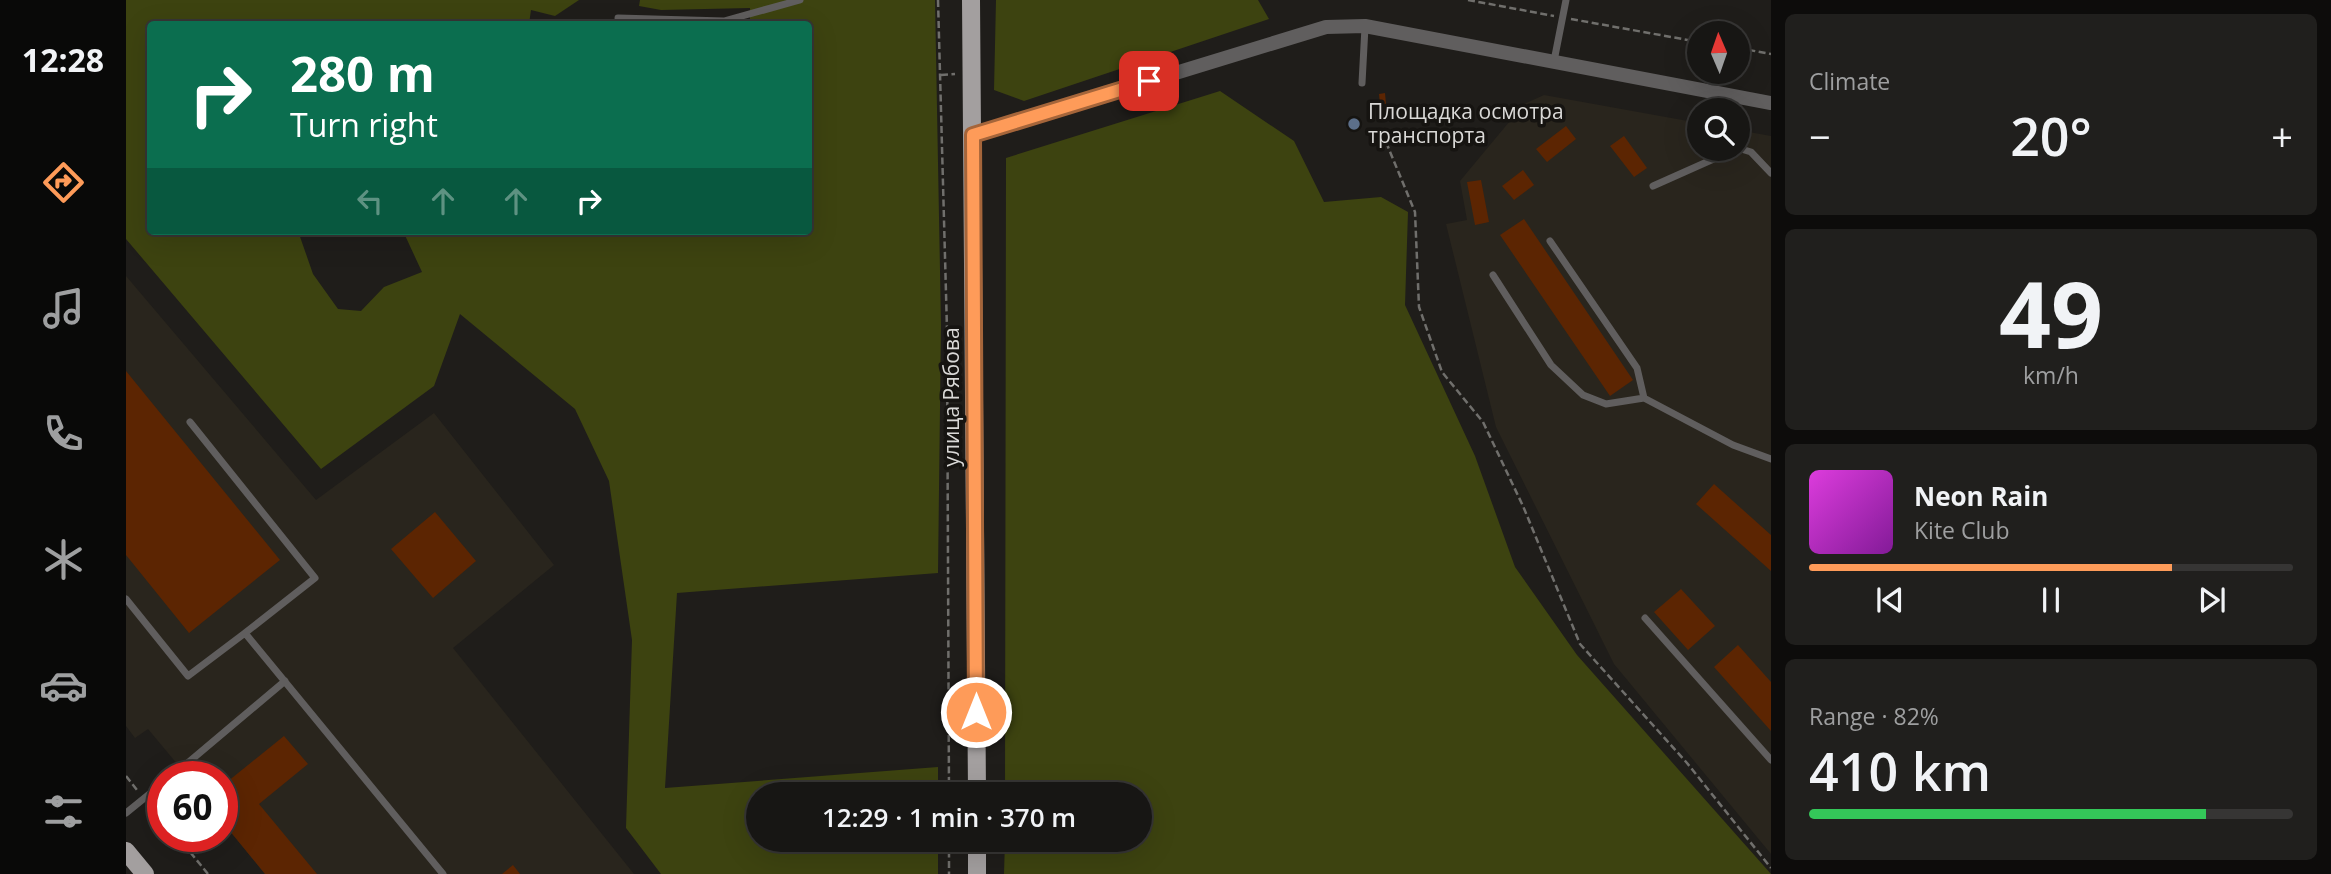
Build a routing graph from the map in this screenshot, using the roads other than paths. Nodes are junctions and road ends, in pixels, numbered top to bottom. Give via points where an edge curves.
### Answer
1 (800, 0) edge
2 (971, 0) edge
3 (1566, 0) edge
4 (618, 18) dead end
5 (1365, 26) junction
6 (1554, 62) junction
7 (1362, 83) dead end
8 (1771, 103) edge
9 (973, 135) junction
10 (1750, 152) edge
11 (1708, 161) edge
12 (1771, 173) edge
13 (1653, 186) dead end
14 (1550, 242) dead end
15 (1493, 275) dead end
16 (1644, 398) junction
17 (190, 422) dead end
18 (1771, 459) edge
19 (126, 599) edge
20 (1645, 618) dead end
21 (246, 633) junction
22 (285, 681) junction
23 (1771, 760) edge
24 (190, 761) edge
25 (976, 782) edge
26 (147, 796) edge
27 (126, 813) edge
28 (126, 851) edge
29 (977, 852) edge
30 (145, 874) edge
31 (443, 874) edge
32 (977, 874) edge

1 - 4 lane via 724,21
2 - 9 main road, улица Рябова
3 - 6 lane
5 - 6 street
5 - 7 lane
5 - 9 street via 1326,27
6 - 8 street
9 - 25 main road, улица Рябова
10 - 12 lane
11 - 13 lane
14 - 16 lane via 1637,368
15 - 16 lane via 1551,365 1583,395 1605,404
16 - 18 lane via 1733,445
17 - 21 lane via 315,578
19 - 21 lane via 188,676
20 - 23 lane
21 - 22 lane
22 - 24 lane
22 - 31 lane
26 - 27 lane
28 - 30 main road
29 - 32 main road

